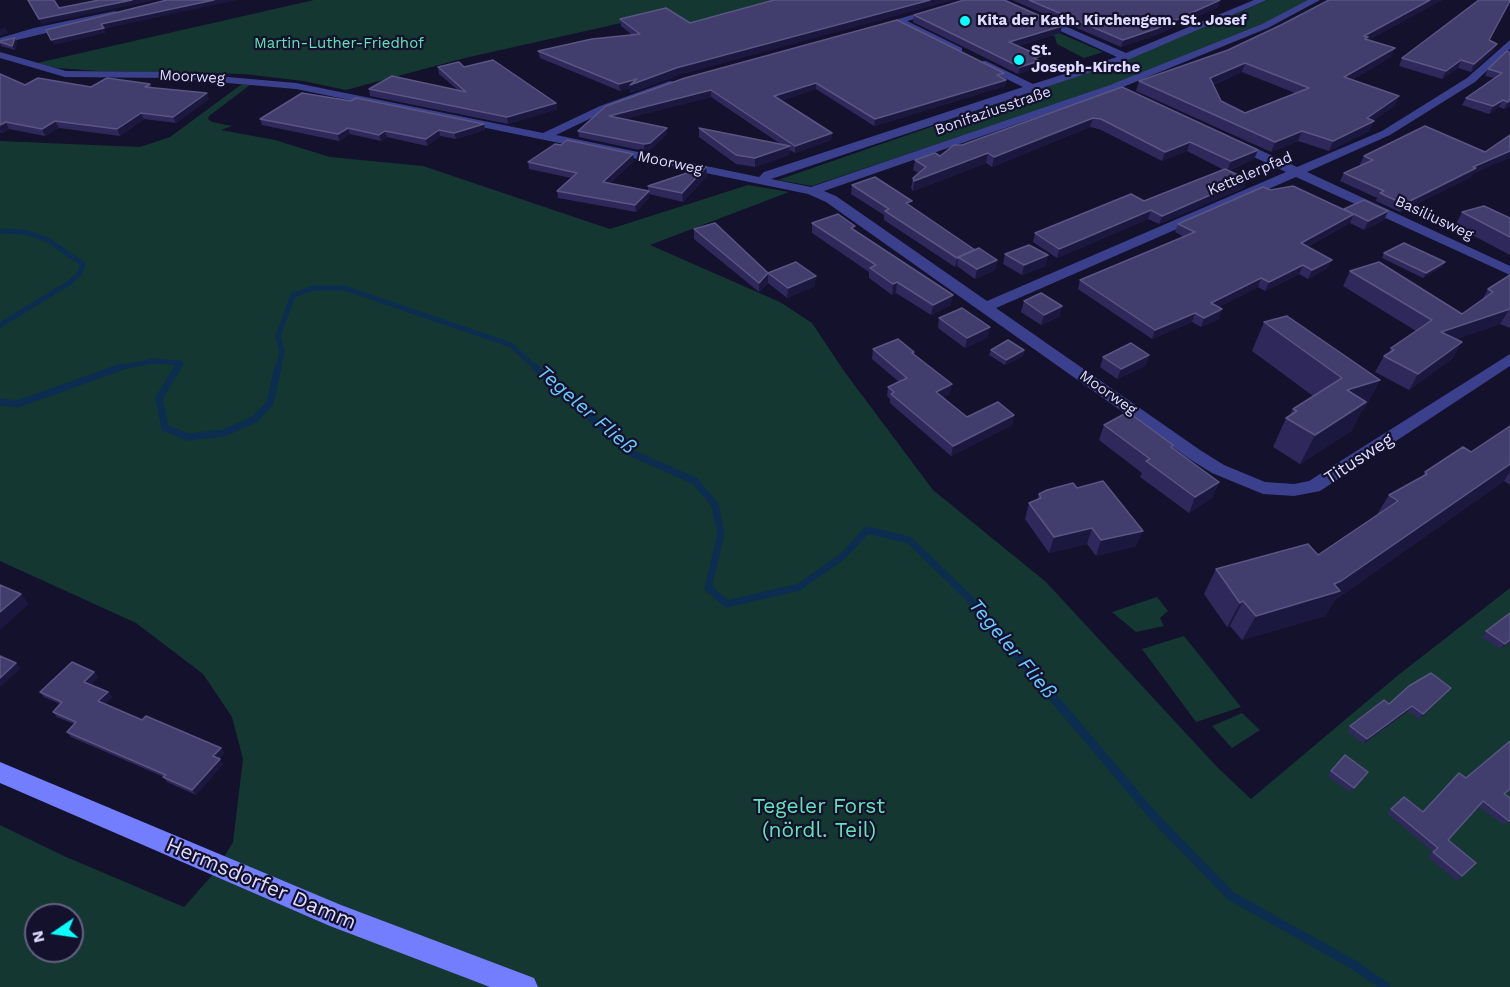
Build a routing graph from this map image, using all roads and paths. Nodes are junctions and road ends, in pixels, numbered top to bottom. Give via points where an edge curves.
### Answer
1 (929, 0) edge
2 (974, 0) edge
3 (998, 0) edge
4 (1262, 0) edge
5 (1315, 0) edge
6 (946, 8) junction
7 (125, 12) edge
8 (899, 21) junction
9 (866, 30) edge
10 (0, 41) edge
11 (1508, 50) edge
12 (0, 55) edge
13 (1126, 57) junction
14 (1098, 79) junction
15 (681, 80) edge
16 (1032, 88) junction
17 (1135, 97) edge
18 (544, 136) junction
19 (1225, 138) edge
20 (1296, 172) junction
21 (761, 182) junction
22 (812, 191) junction
23 (1510, 271) edge
24 (986, 307) junction
25 (1510, 359) edge
26 (1194, 454) joint
27 (0, 772) edge
28 (525, 987) edge

1 - 6 street
2 - 6 street
3 - 13 street
4 - 13 street, Bonifaziusstraße
5 - 14 street, Bonifaziusstraße via 1265,26
6 - 8 street
7 - 10 street
8 - 9 street
8 - 16 street
11 - 20 street, Kettelerpfad via 1471,80 1386,133
12 - 18 street, Moorweg via 65,74 171,75 296,86
13 - 14 street, Bonifaziusstraße
14 - 16 street, Bonifaziusstraße
14 - 17 street
14 - 22 street, Bonifaziusstraße
15 - 18 street via 604,108
16 - 21 street, Bonifaziusstraße via 768,175
18 - 21 street, Moorweg
19 - 20 street, Basiliusweg
20 - 23 street, Basiliusweg
20 - 24 street, Kettelerpfad
21 - 22 street, Moorweg
22 - 24 street, Moorweg via 831,199
24 - 26 street, Moorweg
25 - 26 street, Titusweg via 1314,487 1263,488
27 - 28 main road, Hermsdorfer Damm via 339,918

